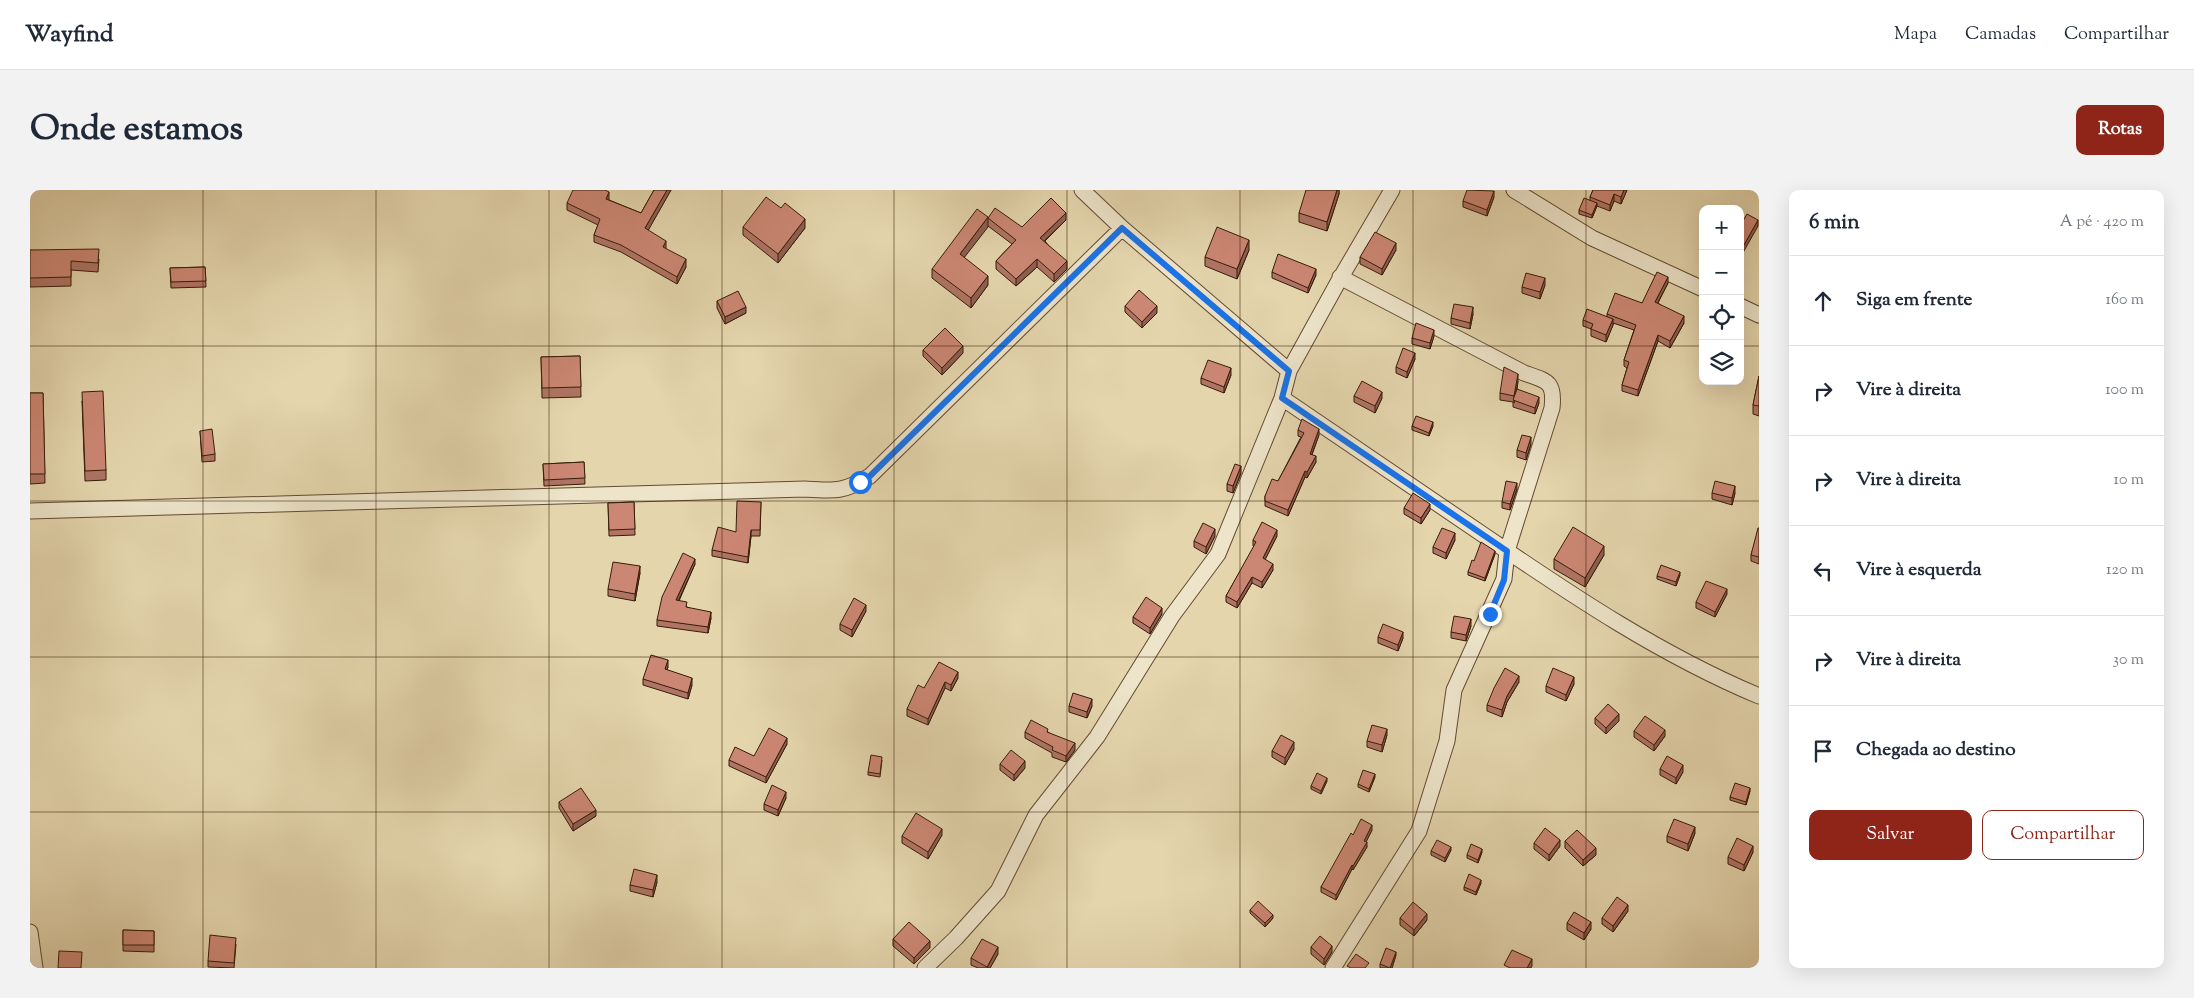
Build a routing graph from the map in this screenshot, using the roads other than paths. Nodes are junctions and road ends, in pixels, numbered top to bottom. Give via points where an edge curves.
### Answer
1 (1082, 190) edge
2 (1392, 190) edge
3 (1514, 190) edge
4 (1122, 228) junction
5 (1340, 277) junction
6 (1699, 287) edge
7 (1759, 304) edge
8 (1744, 306) edge
9 (1744, 308) edge
10 (1759, 315) edge
11 (1289, 371) junction
12 (1282, 398) junction
13 (30, 511) edge
14 (1507, 551) junction
15 (1759, 696) edge
16 (30, 932) edge
17 (35, 968) edge
18 (926, 968) edge
19 (1333, 968) edge

1 - 4 street
2 - 5 street
3 - 6 street via 1592,238
4 - 11 street
4 - 13 street via 870,476 851,488 834,491 805,489
5 - 11 street
5 - 14 street via 1552,386 1552,408
7 - 8 street
9 - 10 street
11 - 12 street
12 - 14 street
12 - 18 street via 1218,554 1172,616 1097,737 1036,816 998,891
14 - 15 street via 1637,636 1716,678
14 - 19 street via 1504,580 1454,690 1447,741 1419,831
16 - 17 street

